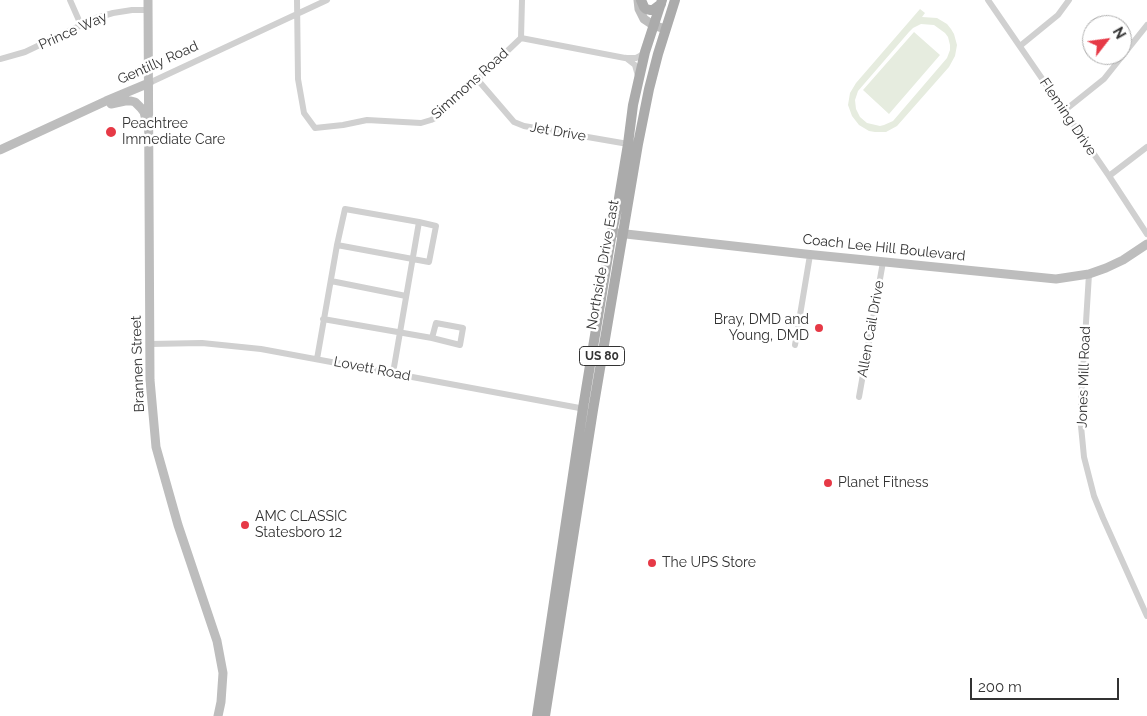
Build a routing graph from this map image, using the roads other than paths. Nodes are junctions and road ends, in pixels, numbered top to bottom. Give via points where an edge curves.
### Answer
1 (70, 0) edge
2 (297, 0) edge
3 (328, 0) edge
4 (522, 0) edge
5 (639, 0) edge
6 (675, 0) edge
7 (988, 0) edge
8 (1069, 0) edge
9 (662, 2) edge
10 (148, 5) edge
11 (298, 14) junction
12 (81, 25) junction
13 (653, 25) junction
14 (1147, 25) edge
15 (666, 29) junction
16 (522, 38) junction
17 (1020, 46) junction
18 (645, 52) junction
19 (625, 58) junction
20 (0, 59) edge
21 (476, 79) junction
22 (638, 80) junction
23 (149, 83) junction
24 (1064, 111) junction
25 (70, 118) junction
26 (149, 135) junction
27 (628, 144) junction
28 (1147, 147) edge
29 (0, 150) edge
30 (1109, 176) junction
31 (419, 222) junction
32 (612, 232) junction
33 (623, 234) junction
34 (1147, 234) edge
35 (1147, 244) edge
36 (337, 245) junction
37 (810, 254) junction
38 (413, 259) junction
39 (883, 262) junction
40 (1088, 274) junction
41 (330, 282) junction
42 (406, 296) junction
43 (324, 320) junction
44 (399, 333) junction
45 (432, 338) junction
46 (150, 344) junction
47 (795, 345) dead end
48 (317, 359) junction
49 (393, 373) junction
50 (859, 396) dead end
51 (588, 409) junction
52 (1147, 616) edge
53 (218, 716) edge
54 (537, 716) edge
55 (545, 716) edge

1 - 12 street
2 - 11 street
3 - 11 street, Gentilly Road
4 - 16 street
5 - 9 main road via 650,10
5 - 13 street via 640,14
6 - 15 main road, Northside Drive East / US 80
7 - 17 street, Fleming Drive
8 - 17 street via 1058,15
9 - 13 main road, Northside Drive East / US 80
10 - 12 street, Prince Way
10 - 23 street, Brannen Street
11 - 21 street, Simmons Road via 298,79 304,113 315,128 367,120 421,123 431,120
11 - 23 street, Gentilly Road
12 - 20 street, Prince Way via 26,52
13 - 15 street
13 - 18 main road, Northside Drive East / US 80
14 - 24 street via 1104,79
15 - 33 main road, Northside Drive East / US 80 via 645,107
16 - 19 street
16 - 21 street, Simmons Road
17 - 24 street, Fleming Drive
18 - 19 street via 636,58
18 - 22 main road, Northside Drive East / US 80
19 - 22 street via 635,65
21 - 27 street, Jet Drive via 514,122
22 - 27 main road, Northside Drive East / US 80
23 - 25 street, Gentilly Road
23 - 26 street, Brannen Street
24 - 30 street, Fleming Drive
25 - 26 street via 131,101 144,112
25 - 29 street, Gentilly Road
26 - 46 street, Brannen Street
27 - 32 main road, Northside Drive East / US 80
28 - 30 street
30 - 34 street, Fleming Drive
31 - 36 street via 345,209
31 - 38 street
31 - 38 street via 436,226 428,262
32 - 33 street, Coach Lee Hill Boulevard
32 - 51 main road, Northside Drive East / US 80
33 - 37 street, Coach Lee Hill Boulevard
33 - 51 main road, Northside Drive East / US 80
35 - 40 street, Coach Lee Hill Boulevard via 1123,260
36 - 38 street
36 - 41 street
37 - 39 street, Coach Lee Hill Boulevard
37 - 47 street
38 - 42 street
39 - 40 street, Coach Lee Hill Boulevard via 1056,279
39 - 50 street, Allen Cail Drive
40 - 52 street, Jones Mill Road via 1081,403 1084,456 1097,503
41 - 42 street
41 - 43 street
42 - 44 street
43 - 44 street
43 - 48 street
44 - 45 street
44 - 49 street
45 - 45 street via 460,344 463,328 436,323
46 - 48 street, Lovett Road via 236,346
46 - 53 street, Brannen Street via 156,447 178,525 218,641 223,673
48 - 49 street, Lovett Road
49 - 51 street, Lovett Road
51 - 54 main road, Northside Drive East / US 80
51 - 55 main road, Northside Drive East / US 80

